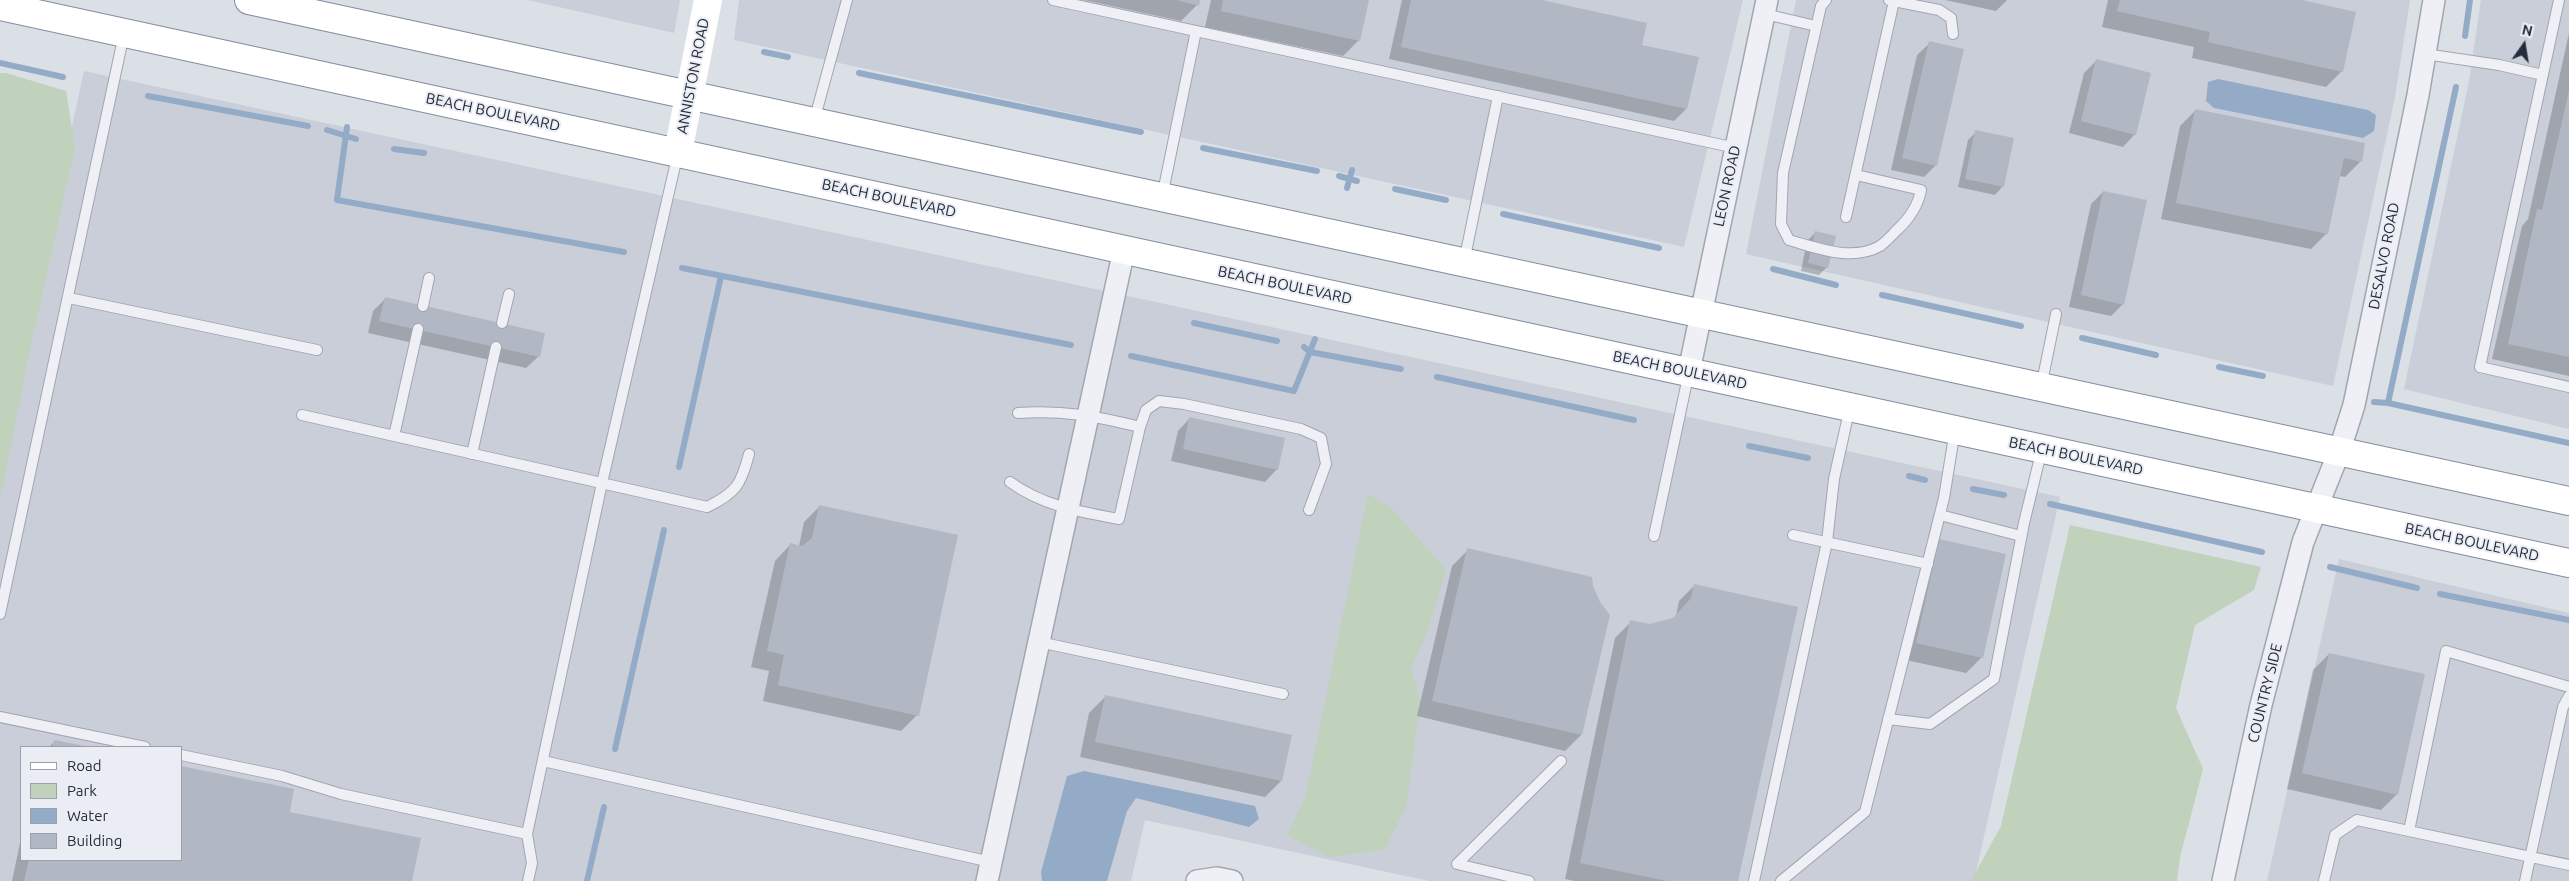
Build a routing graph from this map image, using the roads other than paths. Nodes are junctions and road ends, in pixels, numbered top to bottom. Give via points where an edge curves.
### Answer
1 (249, 0) edge
2 (708, 0) edge
3 (847, 0) edge
4 (1053, 0) edge
5 (1826, 0) edge
6 (2434, 0) edge
7 (2559, 0) edge
8 (1891, 1) edge
9 (291, 4) edge
10 (0, 6) edge
11 (1766, 7) edge
12 (1816, 26) junction
13 (1196, 31) junction
14 (124, 33) junction
15 (1953, 34) dead end
16 (2425, 54) junction
17 (2543, 75) junction
18 (690, 94) junction
19 (1498, 96) junction
20 (814, 121) junction
21 (1736, 148) junction
22 (678, 152) junction
23 (1856, 175) junction
24 (1162, 196) junction
25 (1846, 217) dead end
26 (1124, 250) junction
27 (1464, 262) junction
28 (429, 278) dead end
29 (509, 294) dead end
30 (69, 298) junction
31 (423, 306) dead end
32 (1700, 313) junction
33 (2056, 314) dead end
34 (502, 323) dead end
35 (418, 329) dead end
36 (496, 347) dead end
37 (317, 350) dead end
38 (1689, 371) junction
39 (2041, 387) junction
40 (2569, 387) edge
41 (1850, 406) junction
42 (1018, 413) dead end
43 (1088, 414) junction
44 (302, 415) dead end
45 (1140, 427) junction
46 (1955, 429) junction
47 (394, 436) junction
48 (2042, 448) junction
49 (2339, 452) junction
50 (472, 454) junction
51 (749, 454) dead end
52 (1010, 482) dead end
53 (602, 483) junction
54 (2569, 501) edge
55 (2317, 508) junction
56 (1067, 510) junction
57 (1309, 510) dead end
58 (1940, 515) junction
59 (1793, 535) dead end
60 (1654, 536) dead end
61 (2021, 536) junction
62 (1828, 542) junction
63 (2569, 563) edge
64 (1928, 564) junction
65 (0, 614) edge
66 (1039, 642) junction
67 (2569, 687) edge
68 (1283, 694) dead end
69 (2569, 696) edge
70 (0, 717) edge
71 (1888, 719) junction
72 (140, 746) edge
73 (182, 755) edge
74 (543, 761) junction
75 (1560, 761) dead end
76 (2408, 832) junction
77 (527, 834) junction
78 (2530, 858) junction
79 (2569, 865) edge
80 (989, 871) edge
81 (528, 881) edge
82 (1198, 881) edge
83 (1232, 881) edge
84 (1529, 881) edge
85 (1754, 881) edge
86 (1781, 881) edge
87 (2223, 881) edge
88 (2324, 881) edge
89 (2525, 881) edge

1 - 9 main road
2 - 18 main road, ANNISTON ROAD
3 - 20 lane
4 - 13 lane
5 - 12 lane via 1821,6
6 - 16 street, DESALVO ROAD
7 - 17 lane
8 - 15 lane via 1939,10 1951,18
8 - 23 lane
9 - 18 main road
10 - 14 main road, BEACH BOULEVARD
11 - 12 lane
11 - 21 street, LEON ROAD
12 - 23 lane via 1783,173 1781,224 1789,240 1858,254 1881,246 1904,224 1918,203 1921,190
13 - 19 lane
13 - 24 lane
14 - 22 main road, BEACH BOULEVARD
14 - 30 lane
16 - 17 lane
16 - 49 street, DESALVO ROAD via 2354,405
17 - 40 lane via 2480,367
18 - 20 main road
18 - 22 main road, ANNISTON ROAD
19 - 21 lane
19 - 27 lane
20 - 24 main road
21 - 32 street, LEON ROAD
22 - 26 main road, BEACH BOULEVARD
22 - 53 lane
23 - 25 lane
24 - 27 main road
26 - 38 main road, BEACH BOULEVARD
26 - 43 street
27 - 32 main road
28 - 31 lane
29 - 34 lane
30 - 37 lane
30 - 65 lane
32 - 38 street, LEON ROAD
32 - 39 main road
33 - 39 lane
35 - 47 lane
36 - 50 lane
38 - 41 main road, BEACH BOULEVARD
38 - 60 lane
39 - 49 main road
41 - 46 main road, BEACH BOULEVARD
41 - 62 lane via 1834,478
42 - 43 lane
43 - 45 lane
43 - 56 street
44 - 47 lane
45 - 56 lane via 1119,519
45 - 57 lane via 1146,410 1158,401 1301,429 1320,438 1326,464
46 - 48 main road, BEACH BOULEVARD
46 - 58 lane
47 - 50 lane
48 - 55 main road, BEACH BOULEVARD
48 - 61 lane
49 - 54 main road
49 - 55 street, DESALVO ROAD
50 - 53 lane
51 - 53 lane via 744,475 729,496 707,507
52 - 56 lane via 1026,494
53 - 74 lane
55 - 63 main road, BEACH BOULEVARD
55 - 87 street, COUNTRY SIDE via 2303,542 2264,696
56 - 66 street
58 - 61 lane
58 - 64 lane
59 - 62 lane
61 - 71 lane via 1994,679 1930,724
62 - 64 lane
62 - 85 lane
64 - 71 lane
66 - 68 lane
66 - 80 street
67 - 76 lane via 2446,651
69 - 78 lane via 2563,707
70 - 72 lane
71 - 86 lane via 1865,812
73 - 77 lane
74 - 77 lane
74 - 80 lane
75 - 84 lane via 1457,864
76 - 78 lane
76 - 88 lane via 2357,820 2335,835
77 - 81 lane via 532,863
78 - 79 lane
78 - 89 lane
82 - 83 street via 1217,878

